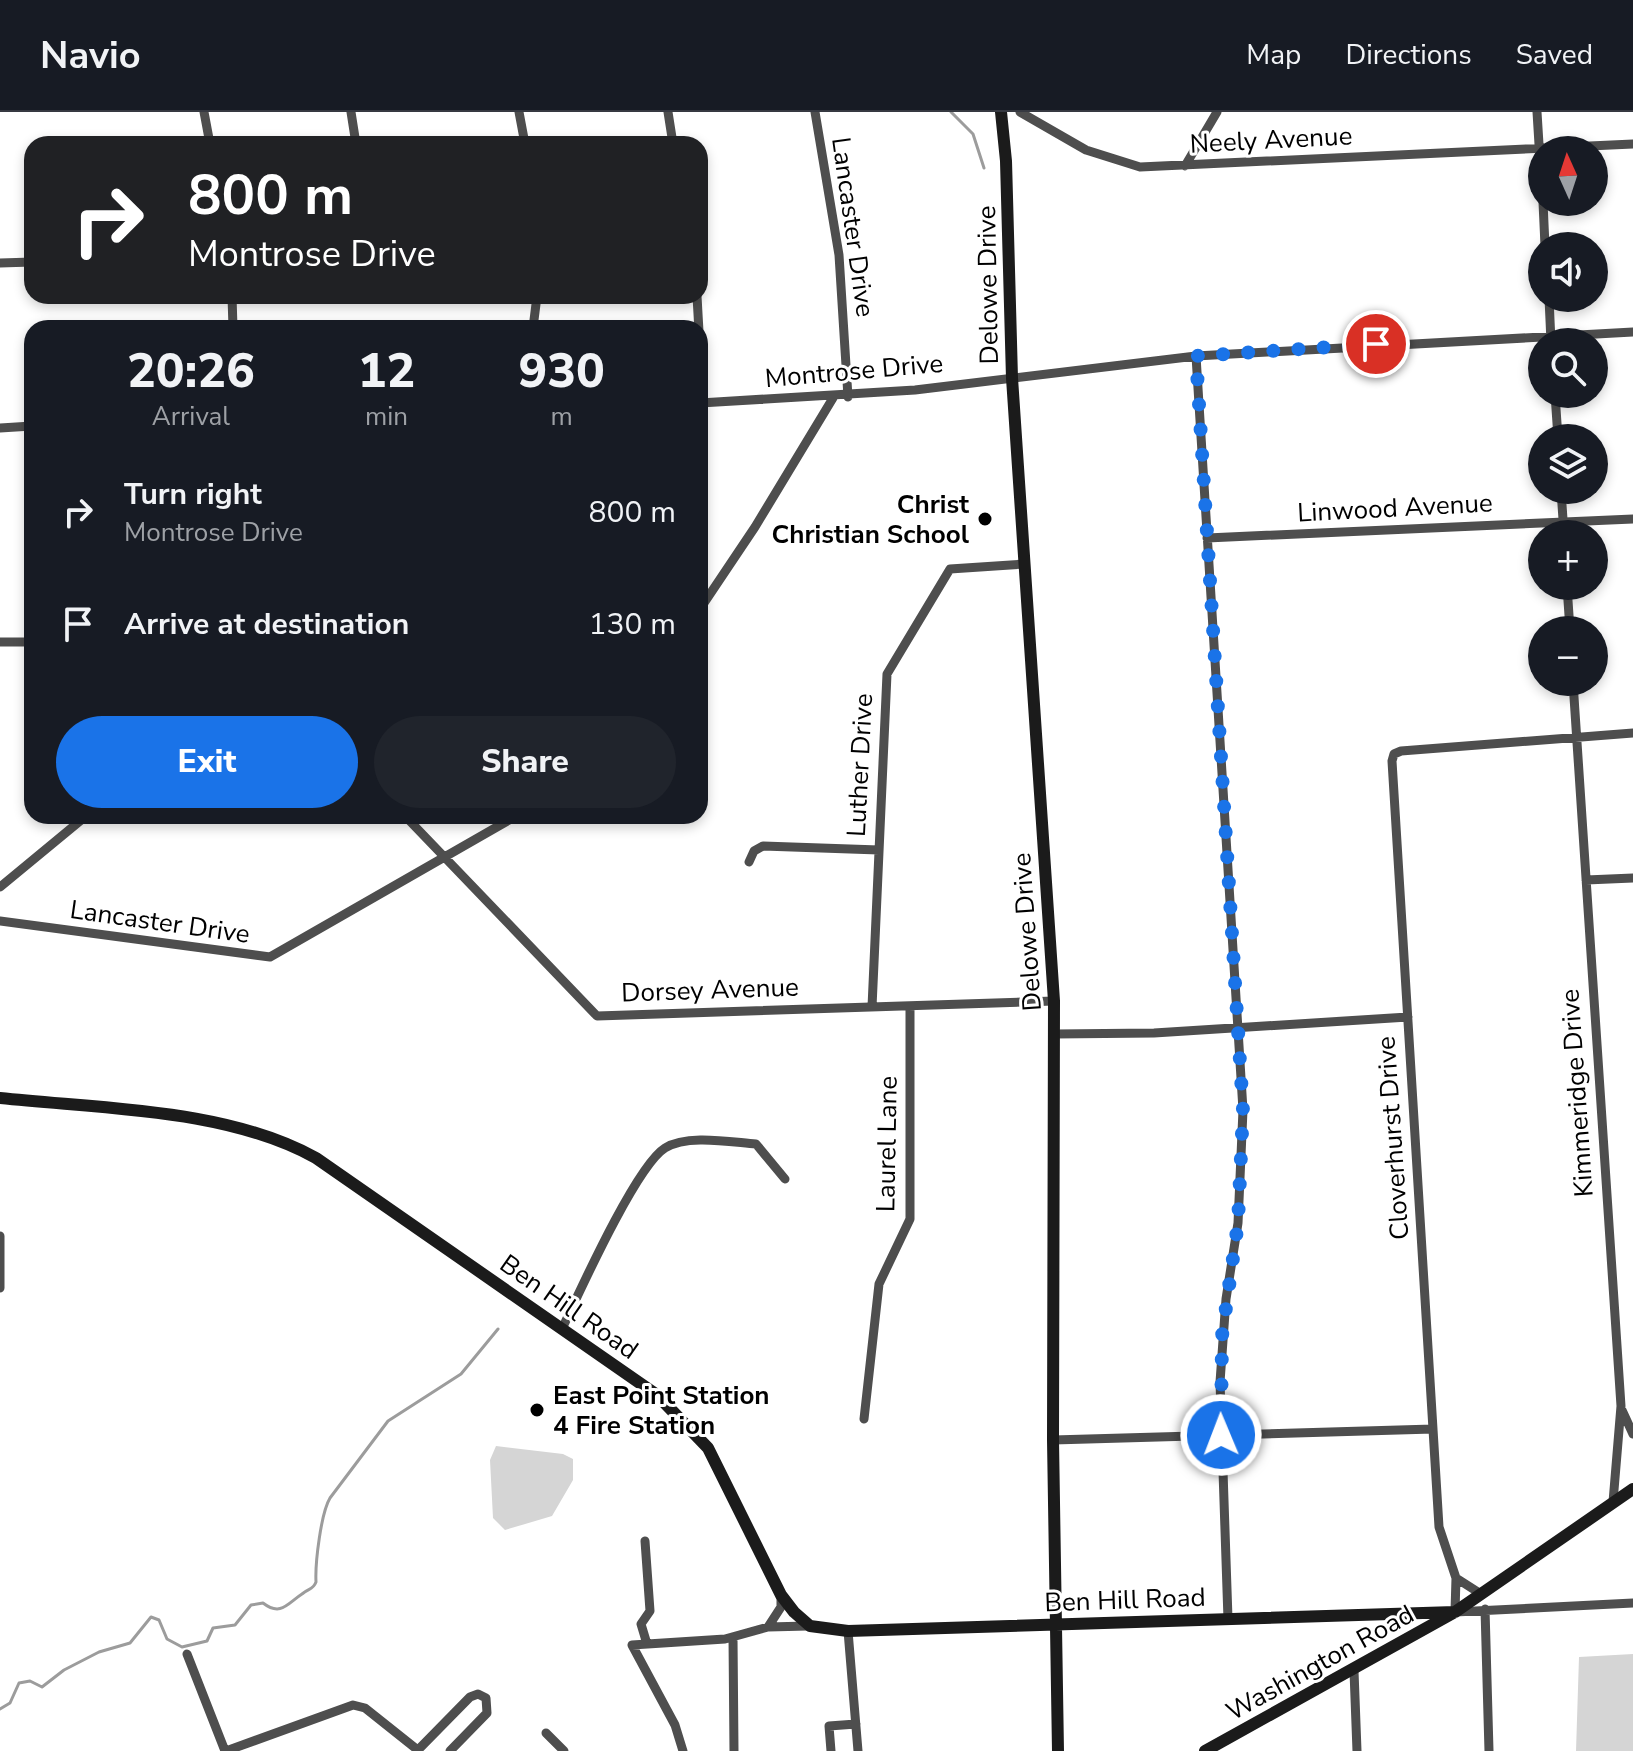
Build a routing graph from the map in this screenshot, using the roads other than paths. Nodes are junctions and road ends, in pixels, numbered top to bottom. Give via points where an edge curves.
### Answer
1 (204, 112) edge
2 (351, 112) edge
3 (519, 112) edge
4 (668, 112) edge
5 (815, 112) edge
6 (1001, 112) edge
7 (1020, 112) edge
8 (1217, 112) edge
9 (1537, 112) edge
10 (208, 136) edge
11 (355, 136) edge
12 (524, 136) edge
13 (672, 136) edge
14 (1538, 136) edge
15 (1633, 144) edge
16 (1608, 145) edge
17 (1528, 150) edge
18 (1185, 166) junction
19 (24, 262) edge
20 (0, 263) edge
21 (1633, 332) edge
22 (1608, 334) edge
23 (1528, 340) edge
24 (1196, 356) junction
25 (1012, 378) junction
26 (848, 397) junction
27 (833, 398) junction
28 (708, 403) edge
29 (24, 426) edge
30 (0, 428) edge
31 (1633, 519) edge
32 (1608, 520) edge
33 (1528, 524) edge
34 (1207, 538) junction
35 (1024, 564) junction
36 (708, 597) edge
37 (0, 642) edge
38 (24, 642) edge
39 (1574, 696) edge
40 (1633, 733) edge
41 (1577, 738) junction
42 (76, 824) edge
43 (413, 824) edge
44 (502, 824) edge
45 (879, 850) junction
46 (445, 858) junction
47 (749, 862) dead end
48 (1633, 878) edge
49 (1586, 880) junction
50 (0, 887) edge
51 (0, 921) edge
52 (1054, 1001) junction
53 (910, 1006) junction
54 (872, 1007) junction
55 (1408, 1017) junction
56 (1238, 1028) junction
57 (1055, 1034) junction
58 (0, 1098) edge
59 (785, 1179) dead end
60 (0, 1236) edge
61 (0, 1288) edge
62 (562, 1329) junction
63 (1621, 1406) junction
64 (864, 1419) dead end
65 (1433, 1429) junction
66 (1633, 1434) edge
67 (1221, 1435) junction
68 (1053, 1440) junction
69 (1633, 1489) edge
70 (1613, 1502) junction
71 (645, 1541) dead end
72 (1456, 1578) junction
73 (1481, 1594) junction
74 (781, 1595) junction
75 (1633, 1603) edge
76 (1485, 1609) junction
77 (1455, 1612) junction
78 (1228, 1619) junction
79 (1058, 1624) junction
80 (810, 1626) junction
81 (768, 1627) junction
82 (848, 1631) junction
83 (733, 1637) junction
84 (647, 1644) junction
85 (187, 1654) dead end
86 (1354, 1671) junction
87 (856, 1724) junction
88 (546, 1733) dead end
89 (418, 1750) edge
90 (226, 1751) edge
91 (450, 1751) edge
92 (564, 1751) edge
93 (683, 1751) edge
94 (734, 1751) edge
95 (831, 1751) edge
96 (858, 1751) edge
97 (1058, 1751) edge
98 (1205, 1751) edge
99 (1357, 1751) edge
100 (1489, 1751) edge

1 - 10 street
2 - 11 street
3 - 12 street
4 - 13 street
5 - 26 street, Lancaster Drive via 841,267
6 - 25 street, Delowe Drive
7 - 18 street, Neely Avenue via 1106,159 1140,167
8 - 18 street
9 - 14 street
15 - 16 street, Neely Avenue
17 - 18 street, Neely Avenue
19 - 20 street
21 - 22 street, Montrose Drive
23 - 24 street, Montrose Drive
24 - 25 street, Montrose Drive
24 - 34 street
25 - 26 street, Montrose Drive
25 - 35 street, Delowe Drive
26 - 27 street, Montrose Drive
27 - 28 street, Montrose Drive
27 - 36 street
29 - 30 street
31 - 32 street, Linwood Avenue
33 - 34 street, Linwood Avenue
34 - 56 street
35 - 45 street, Luther Drive via 950,569 887,674
35 - 52 street, Delowe Drive
37 - 38 street
39 - 41 street, Kimmeridge Drive
40 - 41 street, Cloverhurst Drive
41 - 49 street, Kimmeridge Drive
41 - 55 street, Cloverhurst Drive via 1394,754
42 - 50 street
43 - 46 street, Dorsey Avenue
44 - 46 street, Lancaster Drive
45 - 47 street via 763,846
45 - 54 street, Luther Drive
46 - 51 street, Lancaster Drive via 270,957
46 - 54 street, Dorsey Avenue via 597,1016
48 - 49 street
49 - 63 street, Kimmeridge Drive
52 - 53 street, Dorsey Avenue
52 - 57 street, Delowe Drive
53 - 54 street, Dorsey Avenue
53 - 64 street, Laurel Lane via 910,1219 879,1284
55 - 56 street
55 - 65 street, Cloverhurst Drive
56 - 57 street
56 - 67 street via 1243,1164 1222,1336
57 - 68 street, Delowe Drive
58 - 62 street, Ben Hill Road via 225,1122 272,1136 316,1158
59 - 62 street via 756,1144 666,1147 620,1213
60 - 61 street
62 - 74 street, Ben Hill Road via 657,1395 697,1434 721,1470
63 - 66 street
63 - 70 street, Kimmeridge Drive
65 - 67 street
65 - 72 street, Cloverhurst Drive via 1441,1542
67 - 68 street
67 - 78 street
68 - 79 street, Delowe Drive
69 - 70 street, Washington Road
70 - 73 street, Washington Road
71 - 84 street via 650,1611 641,1624
72 - 73 street
72 - 77 street, Cloverhurst Drive
73 - 77 street, Washington Road
74 - 80 street, Ben Hill Road
74 - 81 street via 781,1607
75 - 76 street
76 - 77 street
76 - 100 street
77 - 78 street, Ben Hill Road
77 - 86 street, Washington Road
78 - 79 street, Ben Hill Road
79 - 82 street, Ben Hill Road
79 - 97 street, Delowe Drive
80 - 81 street
80 - 82 street, Ben Hill Road
81 - 83 street
82 - 87 street
83 - 84 street
83 - 94 street
84 - 93 street via 632,1645 675,1725
85 - 90 street
86 - 98 street, Washington Road
86 - 99 street
87 - 95 street via 829,1726
87 - 96 street
88 - 92 street
89 - 90 street via 365,1708 353,1705
89 - 91 street via 470,1697 486,1698 487,1713

